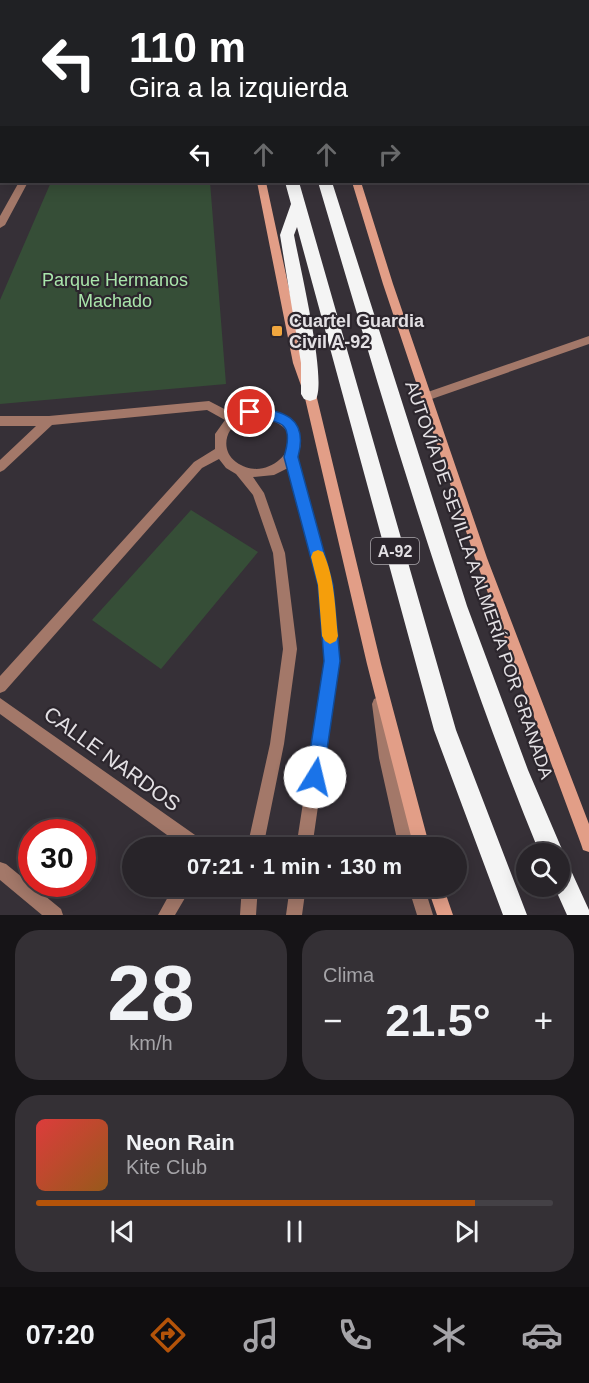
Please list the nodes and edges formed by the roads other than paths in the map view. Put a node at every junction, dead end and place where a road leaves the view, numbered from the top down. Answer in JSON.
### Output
{"nodes":[{"id":1,"x":22,"y":183,"type":"edge"},
{"id":2,"x":261,"y":183,"type":"edge"},
{"id":3,"x":292,"y":183,"type":"edge"},
{"id":4,"x":325,"y":183,"type":"edge"},
{"id":5,"x":356,"y":183,"type":"edge"},
{"id":6,"x":298,"y":204,"type":"junction"},
{"id":7,"x":0,"y":225,"type":"edge"},
{"id":8,"x":589,"y":340,"type":"edge"},
{"id":9,"x":310,"y":394,"type":"junction"},
{"id":10,"x":426,"y":397,"type":"junction"},
{"id":11,"x":233,"y":419,"type":"junction"},
{"id":12,"x":0,"y":421,"type":"edge"},
{"id":13,"x":49,"y":421,"type":"junction"},
{"id":14,"x":220,"y":452,"type":"junction"},
{"id":15,"x":291,"y":457,"type":"junction"},
{"id":16,"x":0,"y":467,"type":"edge"},
{"id":17,"x":241,"y":471,"type":"junction"},
{"id":18,"x":374,"y":664,"type":"junction"},
{"id":19,"x":0,"y":686,"type":"edge"},
{"id":20,"x":0,"y":705,"type":"edge"},
{"id":21,"x":184,"y":837,"type":"edge"},
{"id":22,"x":257,"y":837,"type":"edge"},
{"id":23,"x":306,"y":837,"type":"edge"},
{"id":24,"x":405,"y":837,"type":"edge"},
{"id":25,"x":419,"y":837,"type":"edge"},
{"id":26,"x":587,"y":838,"type":"edge"},
{"id":27,"x":547,"y":843,"type":"edge"},
{"id":28,"x":0,"y":870,"type":"edge"},
{"id":29,"x":570,"y":895,"type":"edge"},
{"id":30,"x":177,"y":897,"type":"edge"},
{"id":31,"x":249,"y":897,"type":"edge"},
{"id":32,"x":296,"y":897,"type":"edge"},
{"id":33,"x":419,"y":897,"type":"edge"},
{"id":34,"x":439,"y":897,"type":"edge"},
{"id":35,"x":55,"y":915,"type":"edge"},
{"id":36,"x":166,"y":915,"type":"edge"},
{"id":37,"x":248,"y":915,"type":"edge"},
{"id":38,"x":294,"y":915,"type":"edge"},
{"id":39,"x":425,"y":915,"type":"edge"},
{"id":40,"x":445,"y":915,"type":"edge"},
{"id":41,"x":515,"y":915,"type":"edge"},
{"id":42,"x":579,"y":915,"type":"edge"}],
"edges":[{"from":1,"to":7,"type":"street"},
{"from":2,"to":9,"type":"street"},
{"from":3,"to":6,"type":"highway","number":"A-92"},
{"from":4,"to":27,"type":"highway","name":"AUTOVÍA DE SEVILLA A ALMERÍA POR GRANADA","number":"A-92"},
{"from":5,"to":10,"type":"street"},
{"from":6,"to":9,"type":"highway"},
{"from":6,"to":41,"type":"highway","number":"A-92"},
{"from":8,"to":10,"type":"street"},
{"from":9,"to":18,"type":"street"},
{"from":10,"to":26,"type":"street"},
{"from":11,"to":13,"type":"street"},
{"from":11,"to":14,"type":"street"},
{"from":11,"to":15,"type":"street"},
{"from":12,"to":13,"type":"street"},
{"from":13,"to":16,"type":"street"},
{"from":14,"to":17,"type":"street"},
{"from":14,"to":19,"type":"street"},
{"from":15,"to":17,"type":"street"},
{"from":15,"to":23,"type":"street"},
{"from":17,"to":22,"type":"street"},
{"from":18,"to":24,"type":"street"},
{"from":18,"to":25,"type":"street"},
{"from":20,"to":21,"type":"street","name":"CALLE NARDOS"},
{"from":28,"to":35,"type":"street"},
{"from":29,"to":42,"type":"highway"},
{"from":30,"to":36,"type":"street"},
{"from":31,"to":37,"type":"street"},
{"from":32,"to":38,"type":"street"},
{"from":33,"to":39,"type":"street"},
{"from":34,"to":40,"type":"street"}]}
